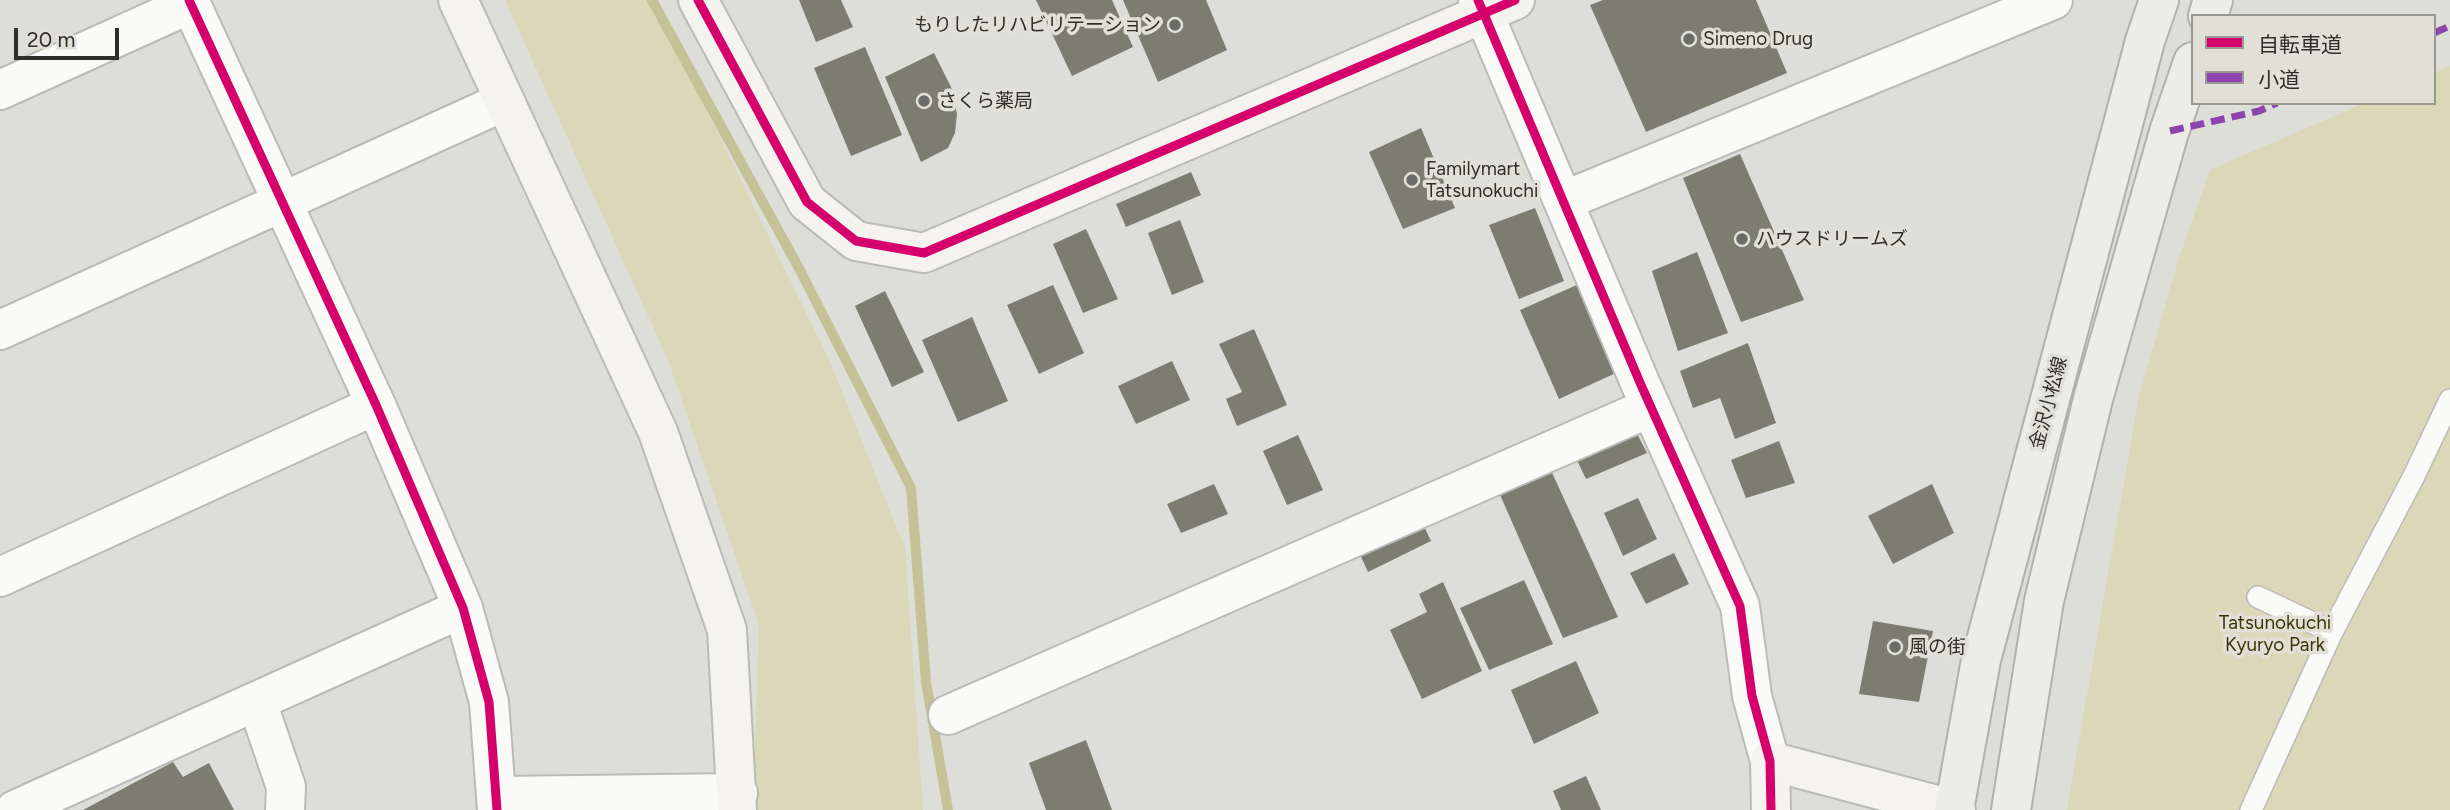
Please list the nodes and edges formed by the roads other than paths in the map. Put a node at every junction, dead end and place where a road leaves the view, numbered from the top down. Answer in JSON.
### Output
{"nodes":[{"id":1,"x":457,"y":0,"type":"edge"},
{"id":2,"x":698,"y":0,"type":"edge"},
{"id":3,"x":2053,"y":0,"type":"edge"},
{"id":4,"x":2159,"y":0,"type":"edge"},
{"id":5,"x":189,"y":2,"type":"edge"},
{"id":6,"x":1492,"y":4,"type":"edge"},
{"id":7,"x":2191,"y":68,"type":"edge"},
{"id":8,"x":0,"y":90,"type":"edge"},
{"id":9,"x":505,"y":101,"type":"junction"},
{"id":10,"x":1563,"y":201,"type":"junction"},
{"id":11,"x":282,"y":204,"type":"junction"},
{"id":12,"x":0,"y":330,"type":"edge"},
{"id":13,"x":2450,"y":400,"type":"edge"},
{"id":14,"x":376,"y":405,"type":"junction"},
{"id":15,"x":1651,"y":407,"type":"junction"},
{"id":16,"x":0,"y":577,"type":"edge"},
{"id":17,"x":2258,"y":597,"type":"dead end"},
{"id":18,"x":463,"y":608,"type":"junction"},
{"id":19,"x":2332,"y":632,"type":"junction"},
{"id":20,"x":257,"y":702,"type":"junction"},
{"id":21,"x":948,"y":715,"type":"dead end"},
{"id":22,"x":1770,"y":761,"type":"junction"},
{"id":23,"x":737,"y":801,"type":"edge"},
{"id":24,"x":497,"y":803,"type":"edge"},
{"id":25,"x":1763,"y":807,"type":"edge"},
{"id":26,"x":15,"y":810,"type":"edge"},
{"id":27,"x":285,"y":810,"type":"edge"},
{"id":28,"x":1955,"y":810,"type":"edge"},
{"id":29,"x":2011,"y":810,"type":"edge"},
{"id":30,"x":2251,"y":810,"type":"edge"}],
"edges":[{"from":1,"to":9,"type":"street"},
{"from":2,"to":6,"type":"street"},
{"from":3,"to":10,"type":"street"},
{"from":4,"to":28,"type":"main road","name":"金沢小松線"},
{"from":5,"to":8,"type":"street"},
{"from":5,"to":11,"type":"street"},
{"from":6,"to":10,"type":"street"},
{"from":7,"to":29,"type":"main road"},
{"from":9,"to":11,"type":"street"},
{"from":9,"to":23,"type":"street"},
{"from":10,"to":15,"type":"street"},
{"from":11,"to":12,"type":"street"},
{"from":11,"to":14,"type":"street"},
{"from":13,"to":19,"type":"lane"},
{"from":14,"to":16,"type":"street"},
{"from":14,"to":18,"type":"street"},
{"from":15,"to":21,"type":"street"},
{"from":15,"to":22,"type":"street"},
{"from":17,"to":19,"type":"lane"},
{"from":18,"to":20,"type":"street"},
{"from":18,"to":24,"type":"street"},
{"from":19,"to":30,"type":"lane"},
{"from":20,"to":26,"type":"street"},
{"from":20,"to":27,"type":"street"},
{"from":22,"to":25,"type":"street"},
{"from":22,"to":28,"type":"street"},
{"from":23,"to":24,"type":"street"}]}
